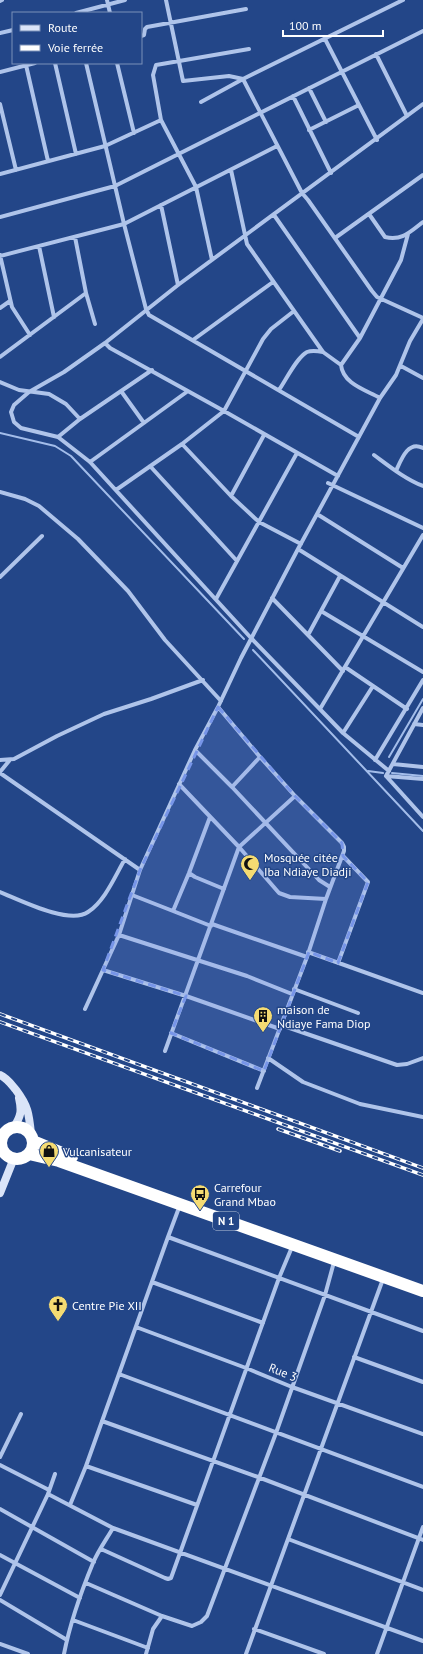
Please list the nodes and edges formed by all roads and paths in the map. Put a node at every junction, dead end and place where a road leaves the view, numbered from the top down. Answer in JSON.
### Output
{"nodes":[{"id":1,"x":125,"y":0,"type":"edge"},
{"id":2,"x":166,"y":0,"type":"edge"},
{"id":3,"x":403,"y":0,"type":"edge"},
{"id":4,"x":107,"y":2,"type":"edge"},
{"id":5,"x":246,"y":9,"type":"dead end"},
{"id":6,"x":79,"y":12,"type":"edge"},
{"id":7,"x":110,"y":12,"type":"edge"},
{"id":8,"x":171,"y":22,"type":"junction"},
{"id":9,"x":12,"y":30,"type":"edge"},
{"id":10,"x":423,"y":31,"type":"edge"},
{"id":11,"x":0,"y":33,"type":"edge"},
{"id":12,"x":142,"y":36,"type":"edge"},
{"id":13,"x":325,"y":39,"type":"junction"},
{"id":14,"x":249,"y":49,"type":"dead end"},
{"id":15,"x":376,"y":54,"type":"junction"},
{"id":16,"x":179,"y":61,"type":"junction"},
{"id":17,"x":30,"y":64,"type":"edge"},
{"id":18,"x":56,"y":64,"type":"edge"},
{"id":19,"x":86,"y":64,"type":"edge"},
{"id":20,"x":117,"y":64,"type":"edge"},
{"id":21,"x":26,"y":65,"type":"junction"},
{"id":22,"x":0,"y":72,"type":"edge"},
{"id":23,"x":342,"y":72,"type":"junction"},
{"id":24,"x":243,"y":79,"type":"junction"},
{"id":25,"x":309,"y":88,"type":"junction"},
{"id":26,"x":293,"y":96,"type":"junction"},
{"id":27,"x":201,"y":102,"type":"dead end"},
{"id":28,"x":0,"y":104,"type":"edge"},
{"id":29,"x":423,"y":104,"type":"edge"},
{"id":30,"x":359,"y":105,"type":"junction"},
{"id":31,"x":423,"y":108,"type":"edge"},
{"id":32,"x":1,"y":109,"type":"edge"},
{"id":33,"x":260,"y":113,"type":"junction"},
{"id":34,"x":411,"y":113,"type":"junction"},
{"id":35,"x":407,"y":116,"type":"junction"},
{"id":36,"x":161,"y":120,"type":"junction"},
{"id":37,"x":326,"y":122,"type":"junction"},
{"id":38,"x":310,"y":130,"type":"junction"},
{"id":39,"x":134,"y":133,"type":"junction"},
{"id":40,"x":377,"y":140,"type":"junction"},
{"id":41,"x":105,"y":146,"type":"junction"},
{"id":42,"x":277,"y":146,"type":"junction"},
{"id":43,"x":179,"y":153,"type":"junction"},
{"id":44,"x":76,"y":154,"type":"junction"},
{"id":45,"x":48,"y":161,"type":"junction"},
{"id":46,"x":16,"y":170,"type":"junction"},
{"id":47,"x":231,"y":170,"type":"junction"},
{"id":48,"x":331,"y":173,"type":"junction"},
{"id":49,"x":0,"y":174,"type":"edge"},
{"id":50,"x":423,"y":175,"type":"edge"},
{"id":51,"x":115,"y":186,"type":"junction"},
{"id":52,"x":196,"y":187,"type":"junction"},
{"id":53,"x":302,"y":194,"type":"junction"},
{"id":54,"x":161,"y":205,"type":"junction"},
{"id":55,"x":369,"y":214,"type":"junction"},
{"id":56,"x":274,"y":215,"type":"junction"},
{"id":57,"x":0,"y":217,"type":"edge"},
{"id":58,"x":423,"y":222,"type":"edge"},
{"id":59,"x":124,"y":224,"type":"junction"},
{"id":60,"x":408,"y":234,"type":"junction"},
{"id":61,"x":246,"y":236,"type":"junction"},
{"id":62,"x":75,"y":237,"type":"junction"},
{"id":63,"x":335,"y":238,"type":"junction"},
{"id":64,"x":39,"y":246,"type":"junction"},
{"id":65,"x":0,"y":256,"type":"edge"},
{"id":66,"x":212,"y":260,"type":"junction"},
{"id":67,"x":273,"y":282,"type":"junction"},
{"id":68,"x":178,"y":285,"type":"junction"},
{"id":69,"x":86,"y":293,"type":"junction"},
{"id":70,"x":381,"y":298,"type":"junction"},
{"id":71,"x":10,"y":301,"type":"junction"},
{"id":72,"x":0,"y":308,"type":"edge"},
{"id":73,"x":146,"y":310,"type":"junction"},
{"id":74,"x":294,"y":312,"type":"junction"},
{"id":75,"x":54,"y":317,"type":"junction"},
{"id":76,"x":423,"y":319,"type":"edge"},
{"id":77,"x":95,"y":324,"type":"dead end"},
{"id":78,"x":30,"y":335,"type":"junction"},
{"id":79,"x":360,"y":338,"type":"junction"},
{"id":80,"x":193,"y":340,"type":"junction"},
{"id":81,"x":105,"y":343,"type":"junction"},
{"id":82,"x":323,"y":352,"type":"junction"},
{"id":83,"x":0,"y":357,"type":"edge"},
{"id":84,"x":341,"y":365,"type":"junction"},
{"id":85,"x":401,"y":366,"type":"junction"},
{"id":86,"x":152,"y":370,"type":"junction"},
{"id":87,"x":246,"y":371,"type":"junction"},
{"id":88,"x":423,"y":378,"type":"edge"},
{"id":89,"x":0,"y":382,"type":"edge"},
{"id":90,"x":279,"y":390,"type":"junction"},
{"id":91,"x":121,"y":391,"type":"junction"},
{"id":92,"x":188,"y":391,"type":"junction"},
{"id":93,"x":29,"y":392,"type":"junction"},
{"id":94,"x":380,"y":398,"type":"junction"},
{"id":95,"x":224,"y":411,"type":"junction"},
{"id":96,"x":80,"y":419,"type":"junction"},
{"id":97,"x":144,"y":423,"type":"junction"},
{"id":98,"x":264,"y":435,"type":"junction"},
{"id":99,"x":58,"y":437,"type":"junction"},
{"id":100,"x":359,"y":437,"type":"junction"},
{"id":101,"x":182,"y":444,"type":"junction"},
{"id":102,"x":423,"y":448,"type":"edge"},
{"id":103,"x":297,"y":453,"type":"junction"},
{"id":104,"x":374,"y":455,"type":"dead end"},
{"id":105,"x":90,"y":462,"type":"junction"},
{"id":106,"x":150,"y":466,"type":"junction"},
{"id":107,"x":396,"y":471,"type":"junction"},
{"id":108,"x":338,"y":476,"type":"junction"},
{"id":109,"x":328,"y":483,"type":"dead end"},
{"id":110,"x":333,"y":486,"type":"junction"},
{"id":111,"x":423,"y":486,"type":"edge"},
{"id":112,"x":116,"y":490,"type":"junction"},
{"id":113,"x":0,"y":492,"type":"edge"},
{"id":114,"x":231,"y":496,"type":"junction"},
{"id":115,"x":317,"y":514,"type":"junction"},
{"id":116,"x":259,"y":522,"type":"junction"},
{"id":117,"x":423,"y":528,"type":"edge"},
{"id":118,"x":423,"y":535,"type":"edge"},
{"id":119,"x":42,"y":536,"type":"dead end"},
{"id":120,"x":301,"y":544,"type":"junction"},
{"id":121,"x":298,"y":549,"type":"junction"},
{"id":122,"x":237,"y":561,"type":"junction"},
{"id":123,"x":404,"y":568,"type":"junction"},
{"id":124,"x":340,"y":576,"type":"junction"},
{"id":125,"x":0,"y":577,"type":"edge"},
{"id":126,"x":272,"y":598,"type":"junction"},
{"id":127,"x":216,"y":599,"type":"junction"},
{"id":128,"x":383,"y":602,"type":"junction"},
{"id":129,"x":321,"y":610,"type":"junction"},
{"id":130,"x":423,"y":627,"type":"edge"},
{"id":131,"x":308,"y":635,"type":"junction"},
{"id":132,"x":363,"y":636,"type":"junction"},
{"id":133,"x":252,"y":638,"type":"junction"},
{"id":134,"x":344,"y":669,"type":"junction"},
{"id":135,"x":423,"y":672,"type":"edge"},
{"id":136,"x":203,"y":680,"type":"junction"},
{"id":137,"x":423,"y":680,"type":"edge"},
{"id":138,"x":374,"y":686,"type":"junction"},
{"id":139,"x":221,"y":701,"type":"junction"},
{"id":140,"x":218,"y":707,"type":"junction"},
{"id":141,"x":407,"y":708,"type":"junction"},
{"id":142,"x":423,"y":708,"type":"edge"},
{"id":143,"x":320,"y":709,"type":"junction"},
{"id":144,"x":414,"y":724,"type":"junction"},
{"id":145,"x":423,"y":725,"type":"edge"},
{"id":146,"x":343,"y":734,"type":"junction"},
{"id":147,"x":195,"y":750,"type":"junction"},
{"id":148,"x":260,"y":757,"type":"junction"},
{"id":149,"x":0,"y":760,"type":"edge"},
{"id":150,"x":375,"y":760,"type":"junction"},
{"id":151,"x":9,"y":761,"type":"junction"},
{"id":152,"x":393,"y":764,"type":"junction"},
{"id":153,"x":423,"y":767,"type":"edge"},
{"id":154,"x":389,"y":770,"type":"junction"},
{"id":155,"x":0,"y":773,"type":"edge"},
{"id":156,"x":386,"y":776,"type":"junction"},
{"id":157,"x":423,"y":779,"type":"edge"},
{"id":158,"x":179,"y":784,"type":"junction"},
{"id":159,"x":232,"y":787,"type":"junction"},
{"id":160,"x":295,"y":796,"type":"junction"},
{"id":161,"x":210,"y":817,"type":"junction"},
{"id":162,"x":423,"y":817,"type":"edge"},
{"id":163,"x":266,"y":823,"type":"junction"},
{"id":164,"x":239,"y":848,"type":"junction"},
{"id":165,"x":343,"y":856,"type":"junction"},
{"id":166,"x":125,"y":859,"type":"junction"},
{"id":167,"x":140,"y":870,"type":"junction"},
{"id":168,"x":190,"y":873,"type":"junction"},
{"id":169,"x":330,"y":887,"type":"junction"},
{"id":170,"x":224,"y":889,"type":"junction"},
{"id":171,"x":0,"y":892,"type":"edge"},
{"id":172,"x":132,"y":895,"type":"junction"},
{"id":173,"x":326,"y":899,"type":"junction"},
{"id":174,"x":173,"y":911,"type":"junction"},
{"id":175,"x":211,"y":925,"type":"junction"},
{"id":176,"x":119,"y":934,"type":"junction"},
{"id":177,"x":308,"y":952,"type":"junction"},
{"id":178,"x":307,"y":957,"type":"junction"},
{"id":179,"x":198,"y":960,"type":"junction"},
{"id":180,"x":338,"y":963,"type":"junction"},
{"id":181,"x":104,"y":970,"type":"junction"},
{"id":182,"x":294,"y":989,"type":"junction"},
{"id":183,"x":423,"y":993,"type":"edge"},
{"id":184,"x":292,"y":994,"type":"junction"},
{"id":185,"x":186,"y":996,"type":"junction"},
{"id":186,"x":85,"y":1009,"type":"dead end"},
{"id":187,"x":358,"y":1013,"type":"dead end"},
{"id":188,"x":281,"y":1027,"type":"junction"},
{"id":189,"x":171,"y":1033,"type":"junction"},
{"id":190,"x":165,"y":1051,"type":"dead end"},
{"id":191,"x":268,"y":1058,"type":"junction"},
{"id":192,"x":423,"y":1058,"type":"edge"},
{"id":193,"x":264,"y":1071,"type":"junction"},
{"id":194,"x":0,"y":1075,"type":"edge"},
{"id":195,"x":257,"y":1088,"type":"dead end"},
{"id":196,"x":18,"y":1093,"type":"junction"},
{"id":197,"x":423,"y":1117,"type":"edge"},
{"id":198,"x":7,"y":1129,"type":"edge"},
{"id":199,"x":32,"y":1137,"type":"junction"},
{"id":200,"x":1,"y":1144,"type":"edge"},
{"id":201,"x":29,"y":1154,"type":"junction"},
{"id":202,"x":14,"y":1158,"type":"junction"},
{"id":203,"x":0,"y":1193,"type":"edge"},
{"id":204,"x":181,"y":1204,"type":"junction"},
{"id":205,"x":168,"y":1237,"type":"junction"},
{"id":206,"x":293,"y":1244,"type":"junction"},
{"id":207,"x":335,"y":1259,"type":"junction"},
{"id":208,"x":384,"y":1277,"type":"junction"},
{"id":209,"x":279,"y":1278,"type":"junction"},
{"id":210,"x":152,"y":1282,"type":"junction"},
{"id":211,"x":423,"y":1284,"type":"edge"},
{"id":212,"x":423,"y":1291,"type":"edge"},
{"id":213,"x":325,"y":1295,"type":"junction"},
{"id":214,"x":371,"y":1312,"type":"junction"},
{"id":215,"x":263,"y":1323,"type":"junction"},
{"id":216,"x":136,"y":1327,"type":"junction"},
{"id":217,"x":423,"y":1331,"type":"edge"},
{"id":218,"x":354,"y":1358,"type":"junction"},
{"id":219,"x":246,"y":1368,"type":"junction"},
{"id":220,"x":119,"y":1374,"type":"junction"},
{"id":221,"x":423,"y":1382,"type":"edge"},
{"id":222,"x":292,"y":1386,"type":"junction"},
{"id":223,"x":338,"y":1403,"type":"junction"},
{"id":224,"x":21,"y":1414,"type":"dead end"},
{"id":225,"x":229,"y":1414,"type":"junction"},
{"id":226,"x":102,"y":1421,"type":"junction"},
{"id":227,"x":276,"y":1433,"type":"junction"},
{"id":228,"x":423,"y":1434,"type":"edge"},
{"id":229,"x":320,"y":1449,"type":"junction"},
{"id":230,"x":0,"y":1457,"type":"edge"},
{"id":231,"x":212,"y":1461,"type":"junction"},
{"id":232,"x":0,"y":1465,"type":"edge"},
{"id":233,"x":86,"y":1466,"type":"junction"},
{"id":234,"x":55,"y":1474,"type":"dead end"},
{"id":235,"x":258,"y":1477,"type":"junction"},
{"id":236,"x":423,"y":1487,"type":"edge"},
{"id":237,"x":49,"y":1492,"type":"junction"},
{"id":238,"x":304,"y":1494,"type":"junction"},
{"id":239,"x":70,"y":1505,"type":"junction"},
{"id":240,"x":197,"y":1505,"type":"junction"},
{"id":241,"x":0,"y":1510,"type":"edge"},
{"id":242,"x":32,"y":1527,"type":"junction"},
{"id":243,"x":423,"y":1527,"type":"edge"},
{"id":244,"x":113,"y":1528,"type":"junction"},
{"id":245,"x":288,"y":1539,"type":"junction"},
{"id":246,"x":421,"y":1539,"type":"edge"},
{"id":247,"x":101,"y":1549,"type":"junction"},
{"id":248,"x":180,"y":1552,"type":"junction"},
{"id":249,"x":0,"y":1555,"type":"edge"},
{"id":250,"x":94,"y":1562,"type":"junction"},
{"id":251,"x":15,"y":1563,"type":"junction"},
{"id":252,"x":225,"y":1569,"type":"junction"},
{"id":253,"x":403,"y":1582,"type":"junction"},
{"id":254,"x":86,"y":1583,"type":"junction"},
{"id":255,"x":271,"y":1586,"type":"junction"},
{"id":256,"x":423,"y":1590,"type":"edge"},
{"id":257,"x":0,"y":1595,"type":"edge"},
{"id":258,"x":80,"y":1598,"type":"junction"},
{"id":259,"x":0,"y":1600,"type":"edge"},
{"id":260,"x":162,"y":1616,"type":"junction"},
{"id":261,"x":73,"y":1620,"type":"junction"},
{"id":262,"x":387,"y":1628,"type":"junction"},
{"id":263,"x":254,"y":1629,"type":"junction"},
{"id":264,"x":67,"y":1640,"type":"junction"},
{"id":265,"x":423,"y":1641,"type":"edge"},
{"id":266,"x":0,"y":1644,"type":"edge"},
{"id":267,"x":148,"y":1648,"type":"junction"},
{"id":268,"x":28,"y":1654,"type":"edge"},
{"id":269,"x":64,"y":1654,"type":"edge"},
{"id":270,"x":146,"y":1654,"type":"edge"},
{"id":271,"x":246,"y":1654,"type":"edge"},
{"id":272,"x":324,"y":1654,"type":"edge"},
{"id":273,"x":377,"y":1654,"type":"edge"}],
"edges":[{"from":1,"to":4,"type":"street"},
{"from":2,"to":8,"type":"street"},
{"from":3,"to":13,"type":"street"},
{"from":4,"to":6,"type":"street"},
{"from":4,"to":7,"type":"street"},
{"from":5,"to":8,"type":"street"},
{"from":8,"to":12,"type":"street"},
{"from":8,"to":16,"type":"street"},
{"from":9,"to":11,"type":"street"},
{"from":10,"to":15,"type":"street"},
{"from":13,"to":23,"type":"street"},
{"from":13,"to":24,"type":"street"},
{"from":14,"to":16,"type":"street"},
{"from":15,"to":23,"type":"street"},
{"from":15,"to":35,"type":"street"},
{"from":16,"to":24,"type":"street"},
{"from":16,"to":36,"type":"street"},
{"from":17,"to":21,"type":"street"},
{"from":18,"to":44,"type":"street"},
{"from":19,"to":41,"type":"street"},
{"from":20,"to":39,"type":"street"},
{"from":21,"to":22,"type":"street"},
{"from":21,"to":45,"type":"street"},
{"from":23,"to":25,"type":"street"},
{"from":23,"to":30,"type":"street"},
{"from":24,"to":27,"type":"street"},
{"from":24,"to":33,"type":"street"},
{"from":25,"to":26,"type":"street"},
{"from":25,"to":37,"type":"street"},
{"from":26,"to":33,"type":"street"},
{"from":26,"to":38,"type":"street"},
{"from":28,"to":32,"type":"street"},
{"from":29,"to":34,"type":"street"},
{"from":30,"to":37,"type":"street"},
{"from":30,"to":40,"type":"street"},
{"from":31,"to":34,"type":"street"},
{"from":32,"to":46,"type":"street"},
{"from":33,"to":42,"type":"street"},
{"from":33,"to":43,"type":"street"},
{"from":34,"to":35,"type":"street"},
{"from":35,"to":40,"type":"street"},
{"from":36,"to":39,"type":"street"},
{"from":36,"to":43,"type":"street"},
{"from":37,"to":38,"type":"street"},
{"from":38,"to":48,"type":"street"},
{"from":39,"to":41,"type":"street"},
{"from":40,"to":48,"type":"street"},
{"from":41,"to":44,"type":"street"},
{"from":41,"to":51,"type":"street"},
{"from":42,"to":47,"type":"street"},
{"from":42,"to":53,"type":"street"},
{"from":43,"to":51,"type":"street"},
{"from":43,"to":52,"type":"street"},
{"from":44,"to":45,"type":"street"},
{"from":45,"to":46,"type":"street"},
{"from":46,"to":49,"type":"street"},
{"from":47,"to":52,"type":"street"},
{"from":47,"to":61,"type":"street"},
{"from":48,"to":53,"type":"street"},
{"from":50,"to":55,"type":"street"},
{"from":51,"to":57,"type":"street"},
{"from":51,"to":59,"type":"street"},
{"from":52,"to":54,"type":"street"},
{"from":52,"to":66,"type":"street"},
{"from":53,"to":56,"type":"street"},
{"from":53,"to":63,"type":"street"},
{"from":54,"to":59,"type":"street"},
{"from":54,"to":68,"type":"street"},
{"from":55,"to":60,"type":"street"},
{"from":55,"to":63,"type":"street"},
{"from":56,"to":61,"type":"street"},
{"from":56,"to":79,"type":"street"},
{"from":58,"to":60,"type":"street"},
{"from":59,"to":62,"type":"street"},
{"from":59,"to":73,"type":"street"},
{"from":60,"to":70,"type":"street"},
{"from":61,"to":66,"type":"street"},
{"from":61,"to":67,"type":"street"},
{"from":62,"to":64,"type":"street"},
{"from":62,"to":69,"type":"street"},
{"from":63,"to":70,"type":"street"},
{"from":64,"to":65,"type":"street"},
{"from":64,"to":75,"type":"street"},
{"from":65,"to":71,"type":"street"},
{"from":66,"to":68,"type":"street"},
{"from":67,"to":74,"type":"street"},
{"from":67,"to":80,"type":"street"},
{"from":68,"to":73,"type":"street"},
{"from":69,"to":75,"type":"street"},
{"from":69,"to":77,"type":"street"},
{"from":70,"to":76,"type":"street"},
{"from":70,"to":79,"type":"street"},
{"from":71,"to":72,"type":"street"},
{"from":71,"to":78,"type":"street"},
{"from":73,"to":80,"type":"street"},
{"from":73,"to":81,"type":"street"},
{"from":74,"to":82,"type":"street"},
{"from":74,"to":87,"type":"street"},
{"from":75,"to":78,"type":"street"},
{"from":76,"to":85,"type":"street"},
{"from":78,"to":83,"type":"street"},
{"from":79,"to":84,"type":"street"},
{"from":80,"to":87,"type":"street"},
{"from":81,"to":86,"type":"street"},
{"from":81,"to":93,"type":"street"},
{"from":82,"to":84,"type":"street"},
{"from":82,"to":90,"type":"street"},
{"from":84,"to":94,"type":"street"},
{"from":85,"to":88,"type":"street"},
{"from":85,"to":94,"type":"street"},
{"from":86,"to":91,"type":"street"},
{"from":86,"to":92,"type":"street"},
{"from":87,"to":90,"type":"street"},
{"from":87,"to":95,"type":"street"},
{"from":89,"to":93,"type":"street"},
{"from":90,"to":100,"type":"street"},
{"from":91,"to":96,"type":"street"},
{"from":91,"to":97,"type":"street"},
{"from":92,"to":95,"type":"street"},
{"from":92,"to":97,"type":"street"},
{"from":93,"to":96,"type":"street"},
{"from":93,"to":99,"type":"street"},
{"from":94,"to":100,"type":"street"},
{"from":95,"to":98,"type":"street"},
{"from":95,"to":101,"type":"street"},
{"from":96,"to":99,"type":"street"},
{"from":97,"to":105,"type":"street"},
{"from":98,"to":103,"type":"street"},
{"from":98,"to":114,"type":"street"},
{"from":99,"to":105,"type":"street"},
{"from":100,"to":108,"type":"street"},
{"from":101,"to":106,"type":"street"},
{"from":101,"to":114,"type":"street"},
{"from":102,"to":107,"type":"street"},
{"from":103,"to":108,"type":"street"},
{"from":103,"to":116,"type":"street"},
{"from":104,"to":107,"type":"street"},
{"from":105,"to":112,"type":"street"},
{"from":106,"to":112,"type":"street"},
{"from":106,"to":122,"type":"street"},
{"from":107,"to":111,"type":"street"},
{"from":108,"to":110,"type":"street"},
{"from":109,"to":110,"type":"street"},
{"from":110,"to":115,"type":"street"},
{"from":110,"to":117,"type":"street"},
{"from":112,"to":127,"type":"street"},
{"from":113,"to":136,"type":"street"},
{"from":114,"to":116,"type":"street"},
{"from":115,"to":120,"type":"street"},
{"from":115,"to":123,"type":"street"},
{"from":116,"to":120,"type":"street"},
{"from":116,"to":122,"type":"street"},
{"from":118,"to":123,"type":"street"},
{"from":119,"to":125,"type":"street"},
{"from":120,"to":121,"type":"street"},
{"from":121,"to":124,"type":"street"},
{"from":121,"to":126,"type":"street"},
{"from":122,"to":127,"type":"street"},
{"from":123,"to":128,"type":"street"},
{"from":124,"to":128,"type":"street"},
{"from":124,"to":129,"type":"street"},
{"from":126,"to":131,"type":"street"},
{"from":126,"to":133,"type":"street"},
{"from":127,"to":133,"type":"street"},
{"from":128,"to":130,"type":"street"},
{"from":128,"to":132,"type":"street"},
{"from":129,"to":131,"type":"street"},
{"from":129,"to":132,"type":"street"},
{"from":131,"to":134,"type":"street"},
{"from":132,"to":134,"type":"street"},
{"from":132,"to":135,"type":"street"},
{"from":133,"to":139,"type":"street"},
{"from":133,"to":143,"type":"street"},
{"from":134,"to":138,"type":"street"},
{"from":134,"to":143,"type":"street"},
{"from":136,"to":139,"type":"street"},
{"from":136,"to":151,"type":"street"},
{"from":137,"to":141,"type":"street"},
{"from":138,"to":141,"type":"street"},
{"from":138,"to":146,"type":"street"},
{"from":139,"to":140,"type":"street"},
{"from":140,"to":147,"type":"street"},
{"from":140,"to":148,"type":"street"},
{"from":141,"to":150,"type":"street"},
{"from":142,"to":144,"type":"street"},
{"from":143,"to":146,"type":"street"},
{"from":144,"to":145,"type":"street"},
{"from":144,"to":152,"type":"street"},
{"from":146,"to":150,"type":"street"},
{"from":147,"to":158,"type":"street"},
{"from":147,"to":159,"type":"street"},
{"from":148,"to":159,"type":"street"},
{"from":148,"to":160,"type":"street"},
{"from":149,"to":151,"type":"street"},
{"from":150,"to":154,"type":"street"},
{"from":151,"to":155,"type":"street"},
{"from":152,"to":153,"type":"street"},
{"from":152,"to":154,"type":"street"},
{"from":154,"to":156,"type":"street"},
{"from":155,"to":166,"type":"street"},
{"from":156,"to":157,"type":"street"},
{"from":156,"to":162,"type":"street"},
{"from":158,"to":161,"type":"street"},
{"from":158,"to":167,"type":"street"},
{"from":159,"to":163,"type":"street"},
{"from":160,"to":163,"type":"street"},
{"from":160,"to":165,"type":"street"},
{"from":161,"to":164,"type":"street"},
{"from":161,"to":168,"type":"street"},
{"from":163,"to":164,"type":"street"},
{"from":163,"to":169,"type":"street"},
{"from":164,"to":170,"type":"street"},
{"from":164,"to":173,"type":"street"},
{"from":165,"to":169,"type":"street"},
{"from":165,"to":180,"type":"street"},
{"from":166,"to":167,"type":"street"},
{"from":166,"to":171,"type":"street"},
{"from":167,"to":172,"type":"street"},
{"from":168,"to":170,"type":"street"},
{"from":168,"to":174,"type":"street"},
{"from":169,"to":173,"type":"street"},
{"from":170,"to":175,"type":"street"},
{"from":172,"to":174,"type":"street"},
{"from":172,"to":176,"type":"street"},
{"from":173,"to":177,"type":"street"},
{"from":174,"to":175,"type":"street"},
{"from":175,"to":178,"type":"street"},
{"from":175,"to":179,"type":"street"},
{"from":176,"to":179,"type":"street"},
{"from":176,"to":181,"type":"street"},
{"from":177,"to":178,"type":"street"},
{"from":177,"to":180,"type":"street"},
{"from":178,"to":182,"type":"street"},
{"from":179,"to":184,"type":"street"},
{"from":179,"to":185,"type":"street"},
{"from":180,"to":183,"type":"street"},
{"from":181,"to":185,"type":"street"},
{"from":181,"to":186,"type":"street"},
{"from":182,"to":184,"type":"street"},
{"from":182,"to":187,"type":"street"},
{"from":184,"to":188,"type":"street"},
{"from":185,"to":188,"type":"street"},
{"from":185,"to":189,"type":"street"},
{"from":188,"to":191,"type":"street"},
{"from":188,"to":192,"type":"street"},
{"from":189,"to":190,"type":"street"},
{"from":189,"to":193,"type":"street"},
{"from":191,"to":193,"type":"street"},
{"from":191,"to":197,"type":"street"},
{"from":193,"to":195,"type":"street"},
{"from":194,"to":196,"type":"street"},
{"from":196,"to":198,"type":"street"},
{"from":196,"to":199,"type":"street"},
{"from":198,"to":199,"type":"highway","number":"N 1"},
{"from":198,"to":200,"type":"highway"},
{"from":199,"to":201,"type":"highway"},
{"from":199,"to":211,"type":"highway","number":"N 1"},
{"from":200,"to":202,"type":"highway"},
{"from":201,"to":202,"type":"highway","number":"N 1"},
{"from":201,"to":204,"type":"highway","number":"N 1"},
{"from":202,"to":203,"type":"street"},
{"from":204,"to":205,"type":"street"},
{"from":204,"to":206,"type":"highway","number":"N 1"},
{"from":205,"to":209,"type":"street"},
{"from":205,"to":210,"type":"street"},
{"from":206,"to":207,"type":"highway","number":"N 1"},
{"from":206,"to":209,"type":"street"},
{"from":207,"to":208,"type":"highway","number":"N 1"},
{"from":207,"to":213,"type":"street"},
{"from":208,"to":212,"type":"highway","number":"N 1"},
{"from":208,"to":214,"type":"street"},
{"from":209,"to":213,"type":"street"},
{"from":209,"to":215,"type":"street"},
{"from":210,"to":215,"type":"street"},
{"from":210,"to":216,"type":"street"},
{"from":213,"to":214,"type":"street"},
{"from":213,"to":222,"type":"street"},
{"from":214,"to":217,"type":"street"},
{"from":214,"to":218,"type":"street"},
{"from":215,"to":219,"type":"street"},
{"from":216,"to":219,"type":"street","name":"Rue 3"},
{"from":216,"to":220,"type":"street"},
{"from":218,"to":221,"type":"street"},
{"from":218,"to":223,"type":"street"},
{"from":219,"to":222,"type":"street","name":"Rue 3"},
{"from":219,"to":225,"type":"street"},
{"from":220,"to":225,"type":"street"},
{"from":220,"to":226,"type":"street"},
{"from":222,"to":223,"type":"street","name":"Rue 3"},
{"from":222,"to":227,"type":"street"},
{"from":223,"to":228,"type":"street","name":"Rue 3"},
{"from":223,"to":229,"type":"street"},
{"from":224,"to":230,"type":"street"},
{"from":225,"to":227,"type":"street"},
{"from":225,"to":231,"type":"street"},
{"from":226,"to":231,"type":"street"},
{"from":226,"to":233,"type":"street"},
{"from":227,"to":229,"type":"street"},
{"from":227,"to":235,"type":"street"},
{"from":229,"to":236,"type":"street"},
{"from":229,"to":238,"type":"street"},
{"from":231,"to":235,"type":"street"},
{"from":231,"to":240,"type":"street"},
{"from":232,"to":237,"type":"street"},
{"from":233,"to":239,"type":"street"},
{"from":233,"to":240,"type":"street"},
{"from":234,"to":237,"type":"street"},
{"from":235,"to":238,"type":"street"},
{"from":235,"to":252,"type":"street"},
{"from":237,"to":239,"type":"street"},
{"from":237,"to":242,"type":"street"},
{"from":238,"to":245,"type":"street"},
{"from":238,"to":246,"type":"street"},
{"from":239,"to":244,"type":"street"},
{"from":240,"to":248,"type":"street"},
{"from":241,"to":242,"type":"street"},
{"from":242,"to":250,"type":"street"},
{"from":242,"to":251,"type":"street"},
{"from":243,"to":246,"type":"street"},
{"from":244,"to":247,"type":"street"},
{"from":244,"to":248,"type":"street"},
{"from":245,"to":253,"type":"street"},
{"from":245,"to":255,"type":"street"},
{"from":246,"to":253,"type":"street"},
{"from":247,"to":248,"type":"street"},
{"from":247,"to":250,"type":"street"},
{"from":248,"to":252,"type":"street"},
{"from":249,"to":251,"type":"street"},
{"from":250,"to":254,"type":"street"},
{"from":251,"to":257,"type":"street"},
{"from":251,"to":258,"type":"street"},
{"from":252,"to":255,"type":"street"},
{"from":252,"to":260,"type":"street"},
{"from":253,"to":256,"type":"street"},
{"from":253,"to":262,"type":"street"},
{"from":254,"to":258,"type":"street"},
{"from":254,"to":260,"type":"street"},
{"from":255,"to":262,"type":"street"},
{"from":255,"to":263,"type":"street"},
{"from":258,"to":261,"type":"street"},
{"from":259,"to":264,"type":"street"},
{"from":260,"to":267,"type":"street"},
{"from":261,"to":264,"type":"street"},
{"from":261,"to":267,"type":"street"},
{"from":262,"to":265,"type":"street"},
{"from":262,"to":273,"type":"street"},
{"from":263,"to":271,"type":"street"},
{"from":263,"to":272,"type":"street"},
{"from":264,"to":269,"type":"street"},
{"from":266,"to":268,"type":"street"},
{"from":267,"to":270,"type":"street"}]}
